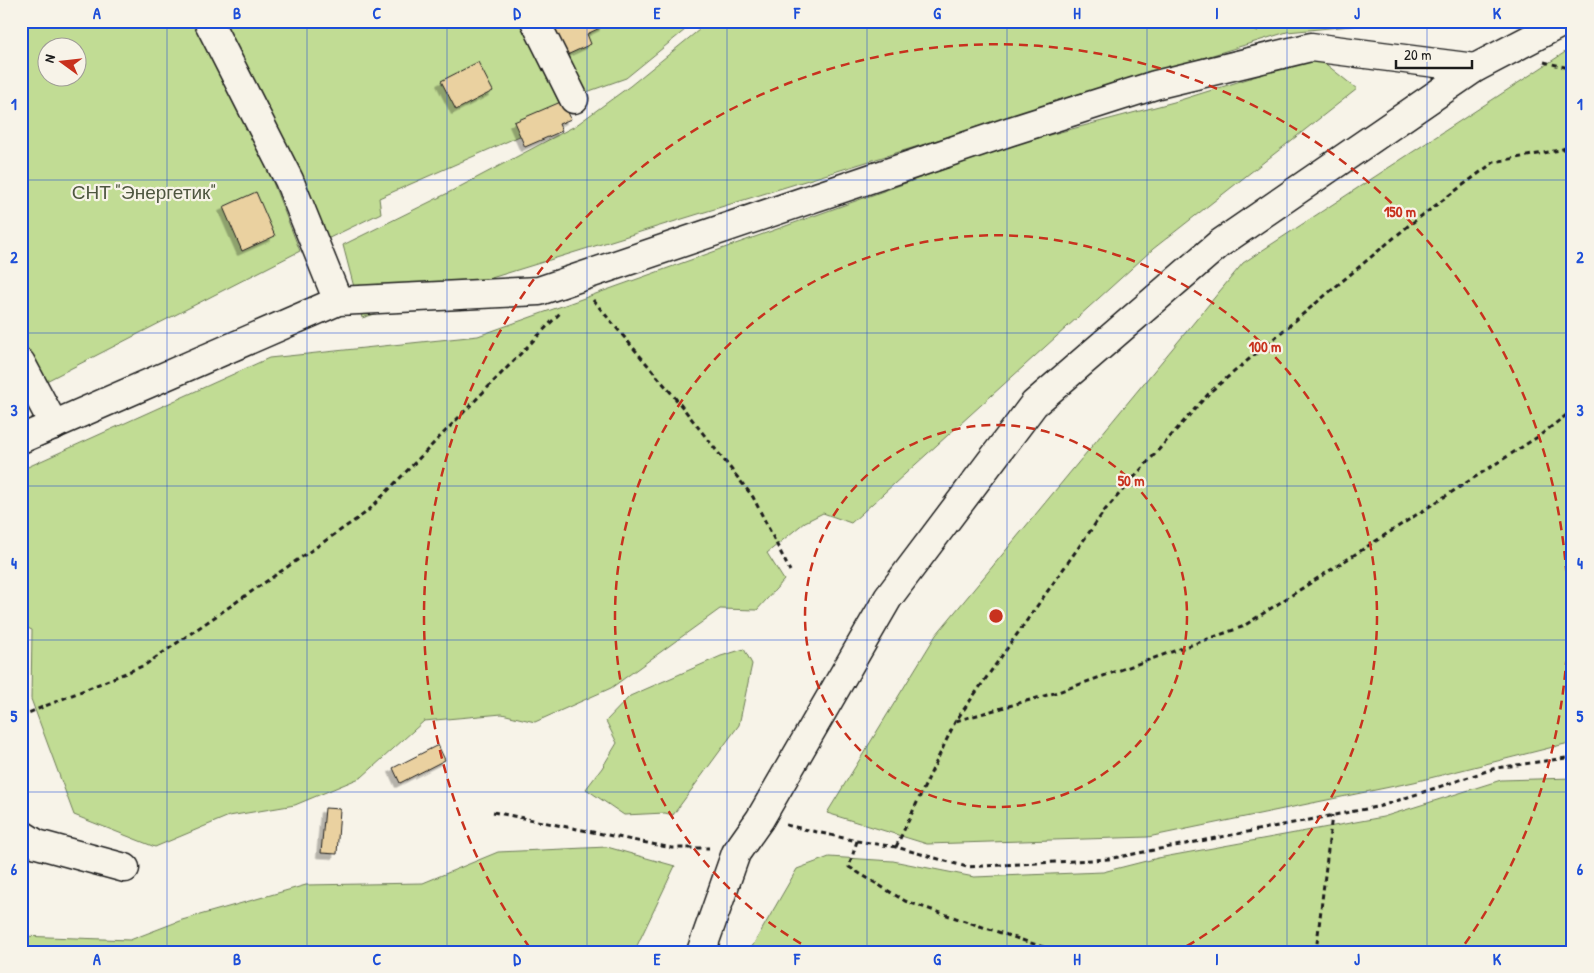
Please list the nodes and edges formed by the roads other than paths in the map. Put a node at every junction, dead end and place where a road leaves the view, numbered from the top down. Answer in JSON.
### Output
{"nodes":[{"id":1,"x":208,"y":21,"type":"edge"},
{"id":2,"x":535,"y":21,"type":"edge"},
{"id":3,"x":1565,"y":21,"type":"edge"},
{"id":4,"x":1475,"y":68,"type":"junction"},
{"id":5,"x":574,"y":99,"type":"dead end"},
{"id":6,"x":338,"y":301,"type":"junction"},
{"id":7,"x":21,"y":363,"type":"edge"},
{"id":8,"x":54,"y":425,"type":"junction"},
{"id":9,"x":21,"y":439,"type":"edge"},
{"id":10,"x":21,"y":834,"type":"edge"},
{"id":11,"x":125,"y":868,"type":"dead end"},
{"id":12,"x":701,"y":952,"type":"edge"}],
"edges":[{"from":1,"to":6,"type":"street"},
{"from":2,"to":5,"type":"street"},
{"from":3,"to":4,"type":"street"},
{"from":4,"to":6,"type":"street"},
{"from":4,"to":12,"type":"street"},
{"from":6,"to":8,"type":"street"},
{"from":7,"to":8,"type":"street"},
{"from":8,"to":9,"type":"street"},
{"from":10,"to":11,"type":"street"}]}
